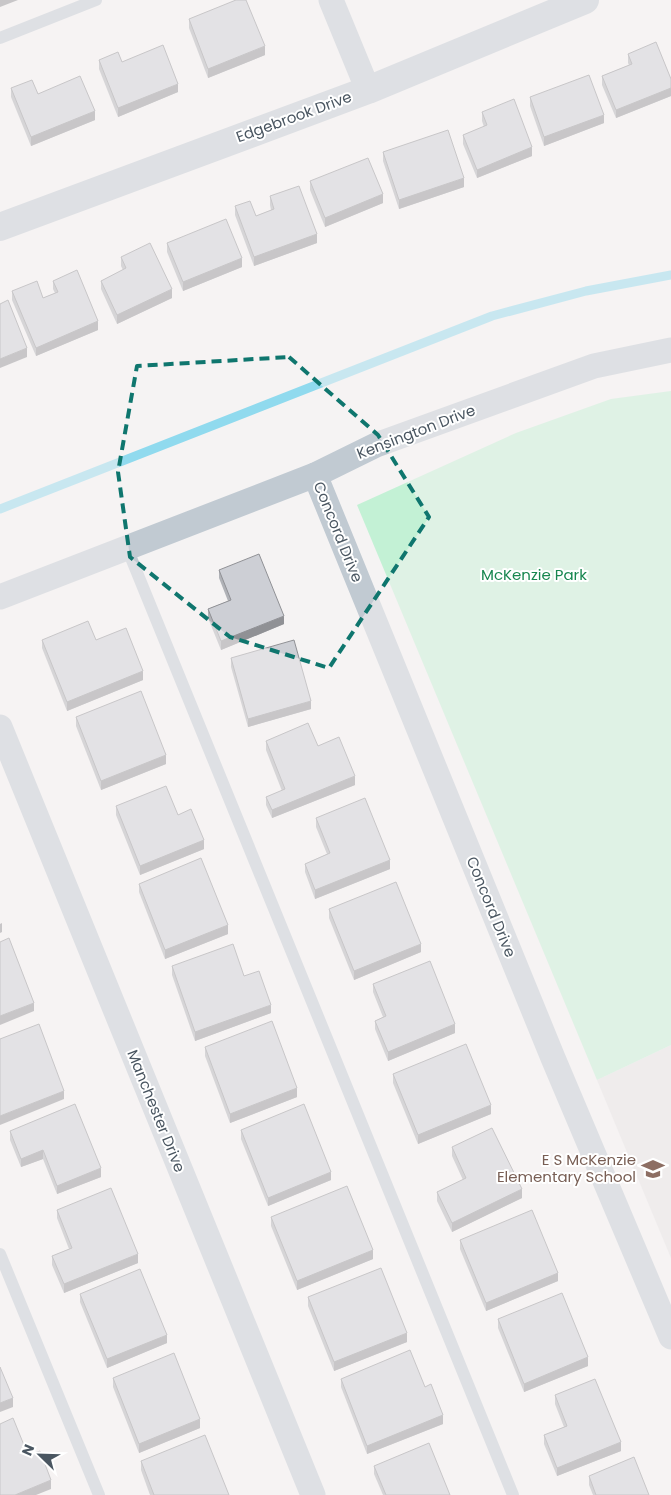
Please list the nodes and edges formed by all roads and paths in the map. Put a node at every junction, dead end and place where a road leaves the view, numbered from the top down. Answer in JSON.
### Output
{"nodes":[{"id":1,"x":96,"y":0,"type":"edge"},
{"id":2,"x":331,"y":0,"type":"edge"},
{"id":3,"x":585,"y":0,"type":"edge"},
{"id":4,"x":0,"y":38,"type":"edge"},
{"id":5,"x":368,"y":90,"type":"junction"},
{"id":6,"x":0,"y":226,"type":"edge"},
{"id":7,"x":671,"y":350,"type":"edge"},
{"id":8,"x":315,"y":475,"type":"junction"},
{"id":9,"x":127,"y":548,"type":"junction"},
{"id":10,"x":0,"y":597,"type":"edge"},
{"id":11,"x":0,"y":727,"type":"edge"},
{"id":12,"x":0,"y":1254,"type":"edge"},
{"id":13,"x":671,"y":1337,"type":"edge"},
{"id":14,"x":99,"y":1495,"type":"edge"},
{"id":15,"x":313,"y":1495,"type":"edge"},
{"id":16,"x":513,"y":1495,"type":"edge"}],
"edges":[{"from":1,"to":4,"type":"lane"},
{"from":2,"to":5,"type":"street"},
{"from":3,"to":5,"type":"street","name":"Edgebrook Drive"},
{"from":5,"to":6,"type":"street","name":"Edgebrook Drive"},
{"from":7,"to":8,"type":"street","name":"Kensington Drive"},
{"from":8,"to":9,"type":"street","name":"Kensington Drive"},
{"from":8,"to":13,"type":"street","name":"Concord Drive"},
{"from":9,"to":10,"type":"street","name":"Kensington Drive"},
{"from":9,"to":16,"type":"lane"},
{"from":11,"to":15,"type":"street","name":"Manchester Drive"},
{"from":12,"to":14,"type":"lane"}]}
